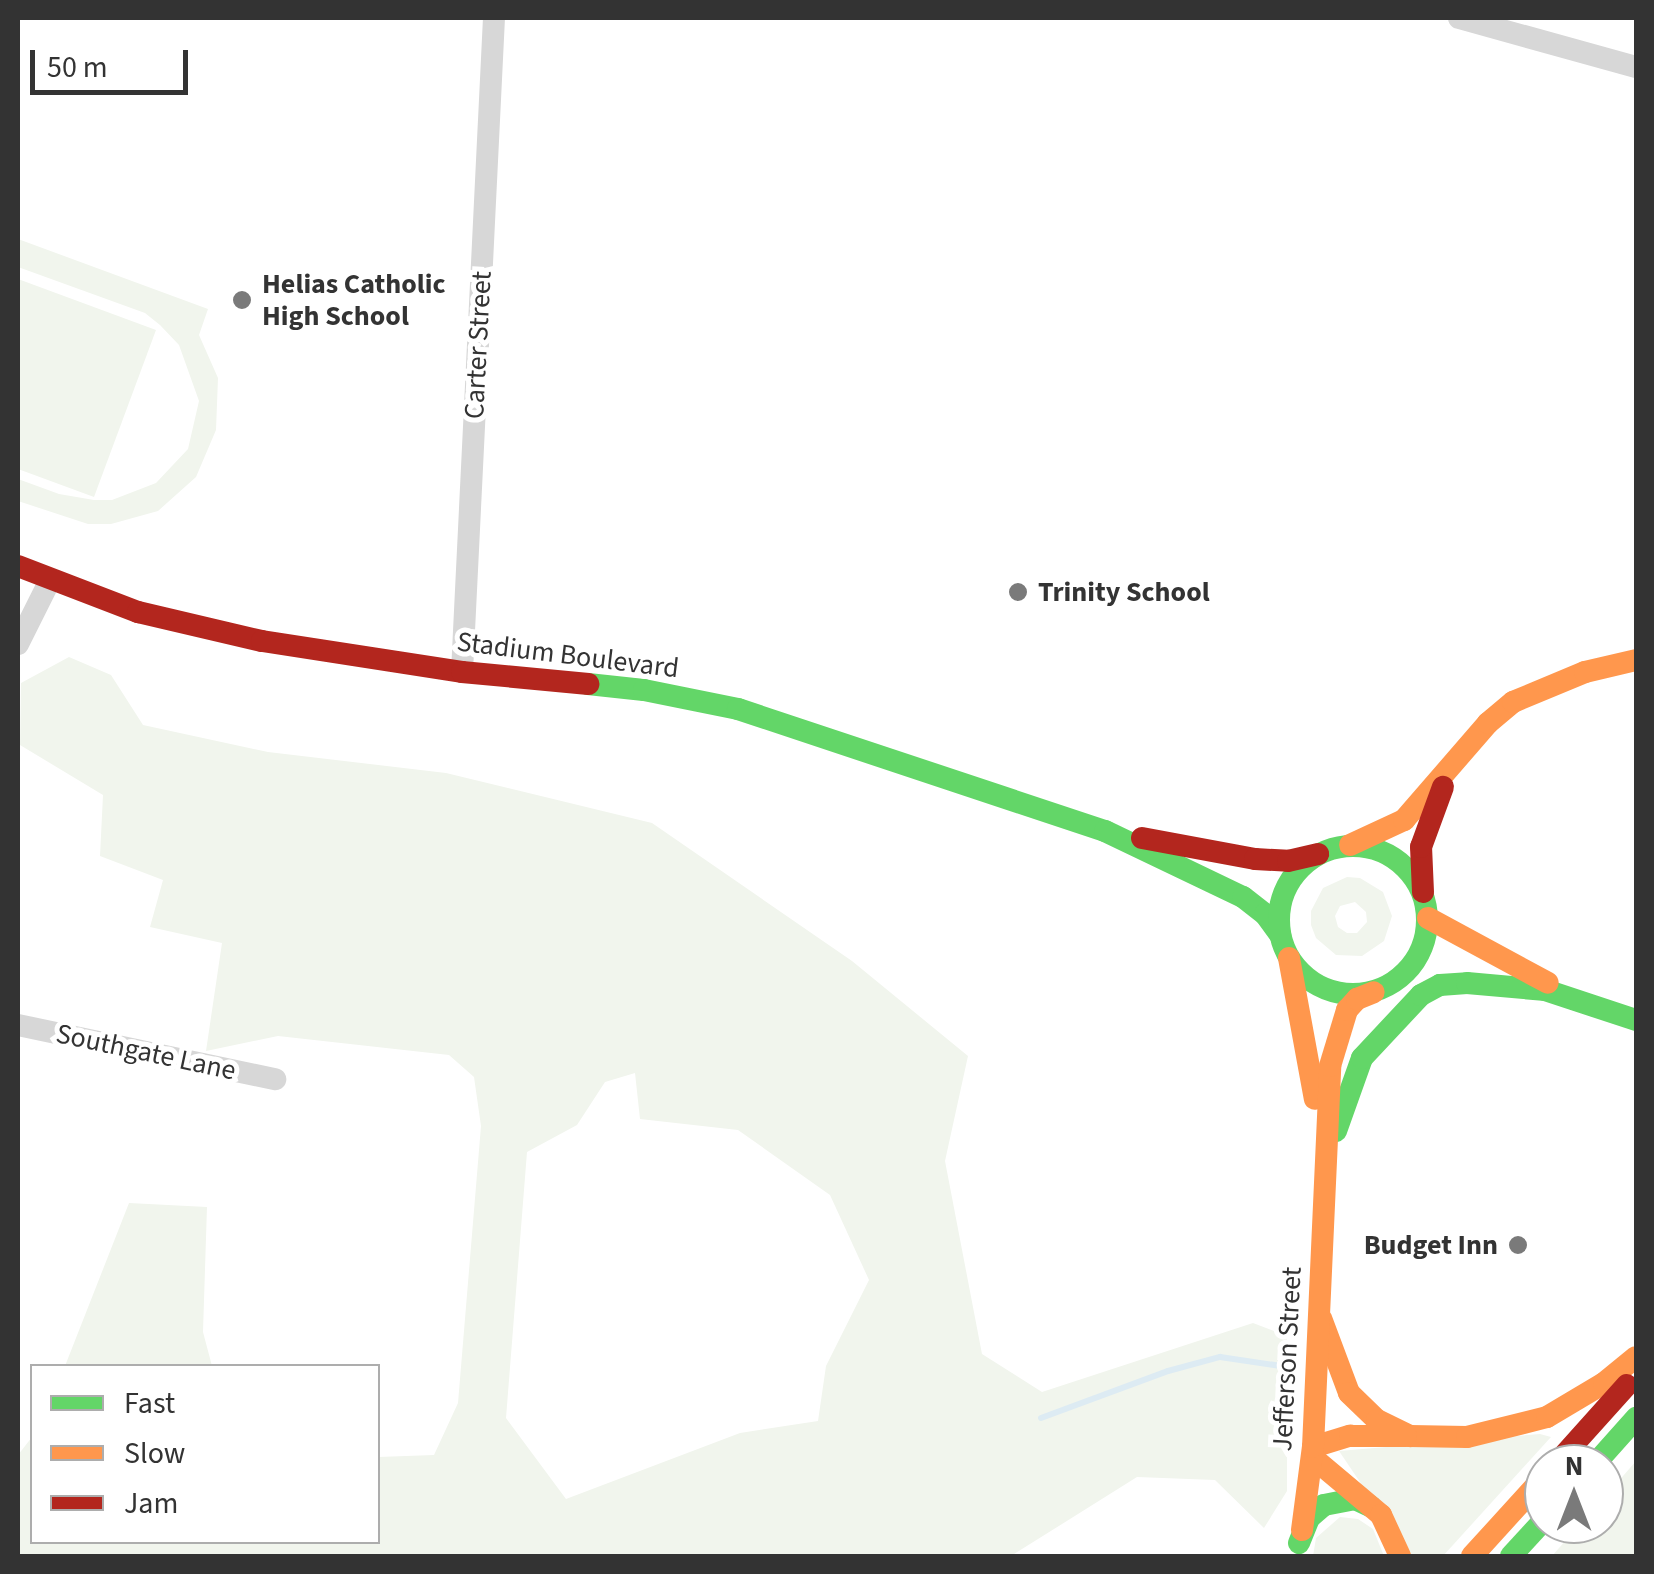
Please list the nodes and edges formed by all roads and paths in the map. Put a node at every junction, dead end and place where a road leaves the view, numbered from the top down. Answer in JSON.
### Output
{"nodes":[{"id":1,"x":494,"y":18,"type":"edge"},
{"id":2,"x":1459,"y":18,"type":"edge"},
{"id":3,"x":1636,"y":67,"type":"edge"},
{"id":4,"x":18,"y":566,"type":"edge"},
{"id":5,"x":50,"y":580,"type":"junction"},
{"id":6,"x":18,"y":644,"type":"edge"},
{"id":7,"x":1636,"y":660,"type":"edge"},
{"id":8,"x":462,"y":672,"type":"junction"},
{"id":9,"x":1452,"y":766,"type":"junction"},
{"id":10,"x":1105,"y":832,"type":"junction"},
{"id":11,"x":1344,"y":846,"type":"junction"},
{"id":12,"x":1320,"y":853,"type":"junction"},
{"id":13,"x":1423,"y":894,"type":"junction"},
{"id":14,"x":1428,"y":918,"type":"junction"},
{"id":15,"x":1280,"y":935,"type":"junction"},
{"id":16,"x":1289,"y":958,"type":"junction"},
{"id":17,"x":1396,"y":981,"type":"junction"},
{"id":18,"x":1546,"y":990,"type":"junction"},
{"id":19,"x":1374,"y":992,"type":"junction"},
{"id":20,"x":1586,"y":1003,"type":"junction"},
{"id":21,"x":1636,"y":1020,"type":"edge"},
{"id":22,"x":18,"y":1025,"type":"edge"},
{"id":23,"x":275,"y":1079,"type":"dead end"},
{"id":24,"x":1324,"y":1162,"type":"junction"},
{"id":25,"x":1321,"y":1318,"type":"junction"},
{"id":26,"x":1636,"y":1357,"type":"edge"},
{"id":27,"x":1636,"y":1374,"type":"edge"},
{"id":28,"x":1636,"y":1418,"type":"edge"},
{"id":29,"x":1410,"y":1436,"type":"junction"},
{"id":30,"x":1574,"y":1444,"type":"edge"},
{"id":31,"x":1613,"y":1444,"type":"edge"},
{"id":32,"x":1313,"y":1452,"type":"junction"},
{"id":33,"x":1524,"y":1499,"type":"edge"},
{"id":34,"x":1370,"y":1506,"type":"junction"},
{"id":35,"x":1297,"y":1550,"type":"edge"},
{"id":36,"x":1400,"y":1556,"type":"edge"},
{"id":37,"x":1472,"y":1556,"type":"edge"}],
"edges":[{"from":1,"to":8,"type":"street","name":"Carter Street"},
{"from":2,"to":3,"type":"street"},
{"from":4,"to":5,"type":"main road","name":"Stadium Boulevard"},
{"from":5,"to":6,"type":"street"},
{"from":5,"to":8,"type":"main road","name":"Stadium Boulevard"},
{"from":7,"to":9,"type":"main road"},
{"from":8,"to":10,"type":"main road","name":"Stadium Boulevard"},
{"from":9,"to":11,"type":"main road"},
{"from":9,"to":13,"type":"main road"},
{"from":10,"to":12,"type":"main road"},
{"from":10,"to":15,"type":"main road"},
{"from":11,"to":12,"type":"main road"},
{"from":11,"to":13,"type":"main road"},
{"from":12,"to":15,"type":"main road"},
{"from":13,"to":14,"type":"main road"},
{"from":14,"to":17,"type":"main road"},
{"from":14,"to":20,"type":"main road"},
{"from":15,"to":16,"type":"main road"},
{"from":16,"to":19,"type":"main road"},
{"from":16,"to":24,"type":"main road"},
{"from":17,"to":18,"type":"main road"},
{"from":17,"to":19,"type":"main road"},
{"from":18,"to":20,"type":"main road"},
{"from":18,"to":24,"type":"main road"},
{"from":19,"to":24,"type":"main road"},
{"from":20,"to":21,"type":"main road"},
{"from":22,"to":23,"type":"street","name":"Southgate Lane"},
{"from":24,"to":25,"type":"main road","name":"Jefferson Street"},
{"from":25,"to":29,"type":"main road"},
{"from":25,"to":32,"type":"main road","name":"Jefferson Street"},
{"from":26,"to":29,"type":"main road"},
{"from":27,"to":30,"type":"main road"},
{"from":28,"to":31,"type":"main road"},
{"from":29,"to":32,"type":"main road"},
{"from":32,"to":34,"type":"main road"},
{"from":32,"to":35,"type":"main road","name":"Jefferson Street"},
{"from":33,"to":37,"type":"main road"},
{"from":34,"to":35,"type":"main road"},
{"from":34,"to":36,"type":"main road"}]}
